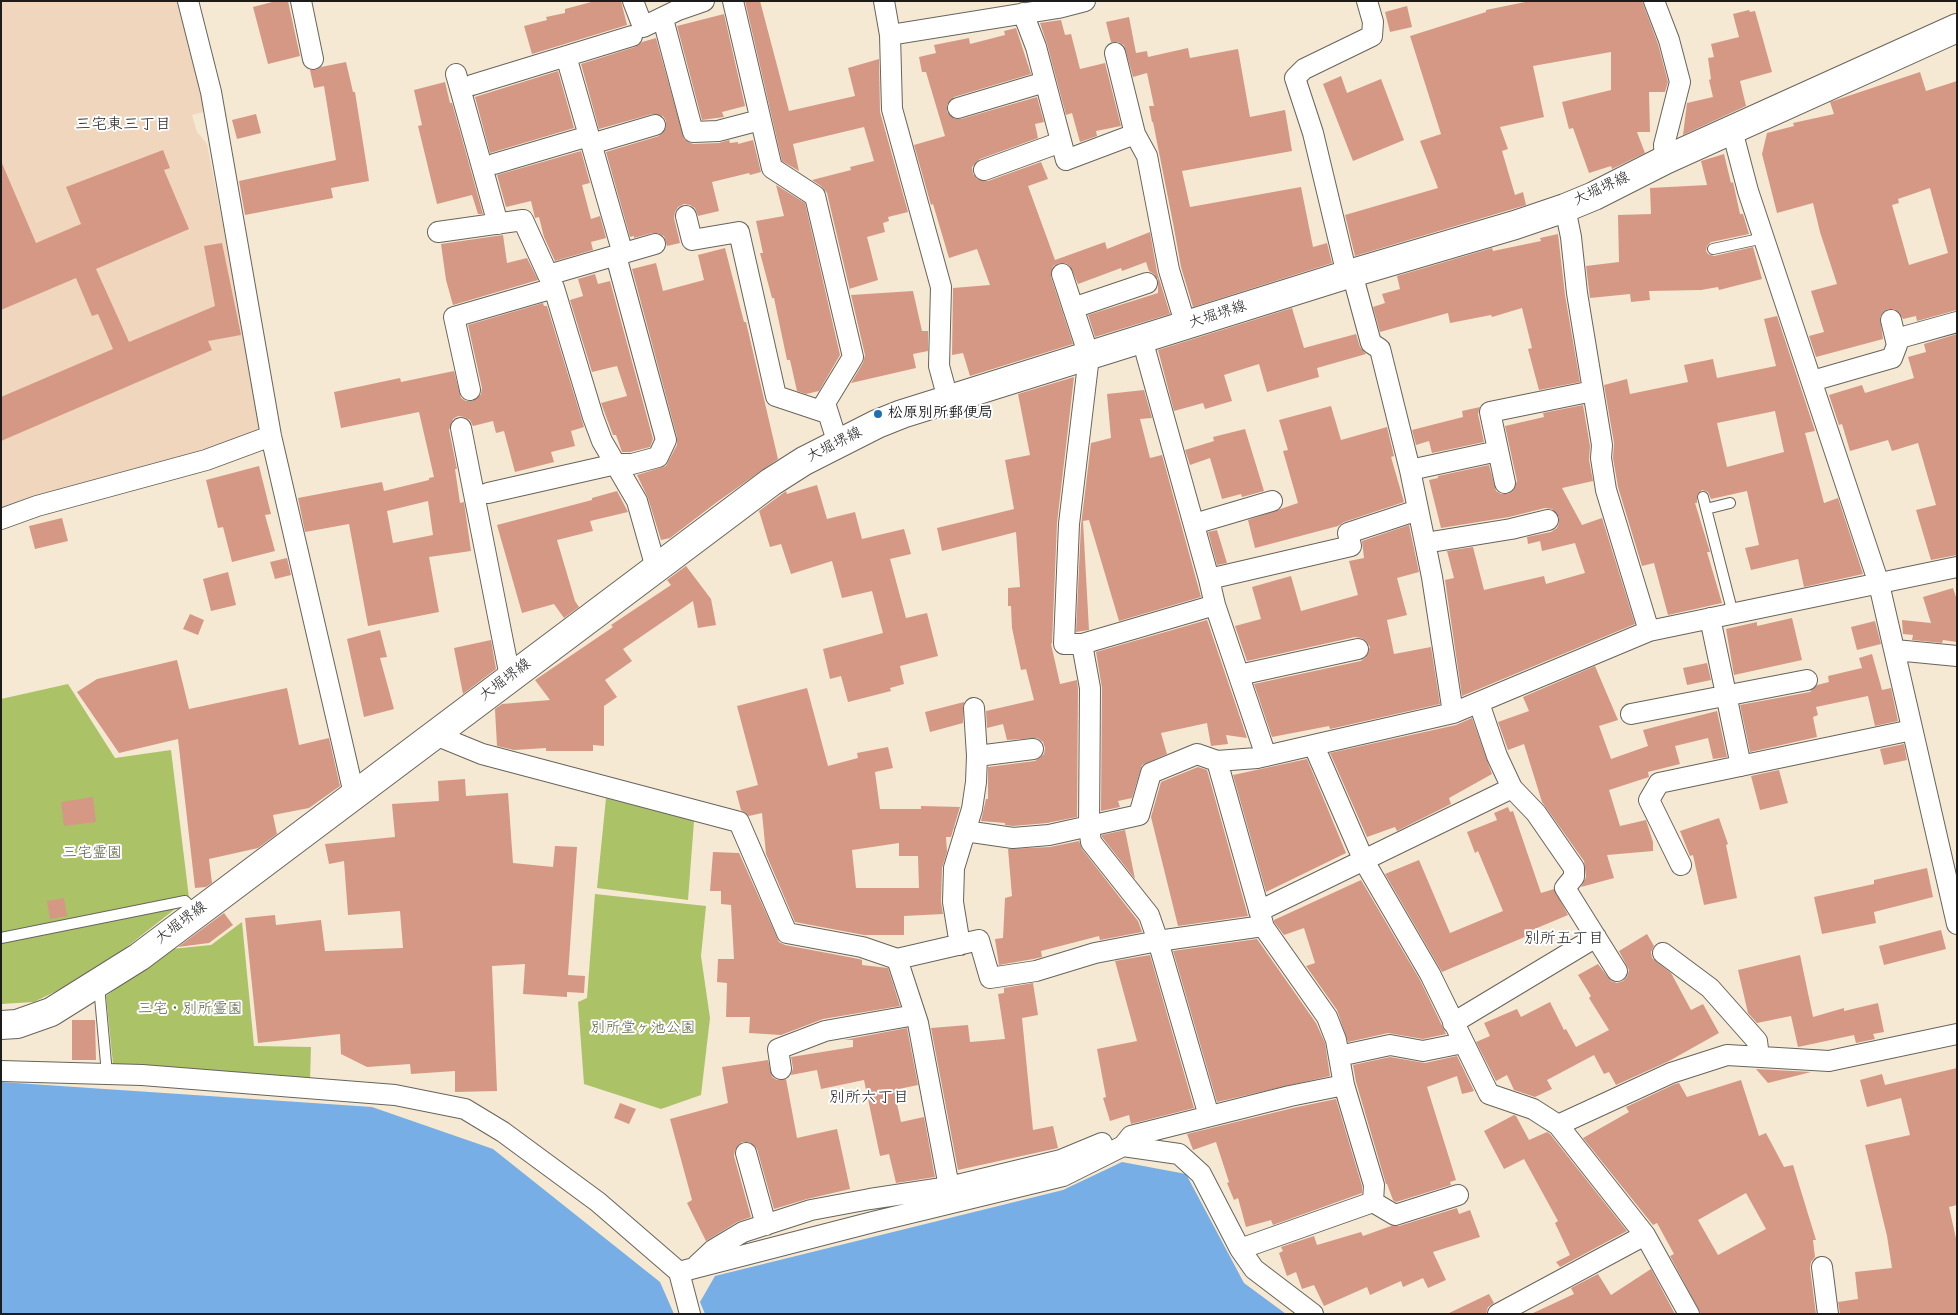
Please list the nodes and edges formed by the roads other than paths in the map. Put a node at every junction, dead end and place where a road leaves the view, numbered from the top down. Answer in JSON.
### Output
{"nodes":[{"id":1,"x":188,"y":1,"type":"edge"},
{"id":2,"x":301,"y":1,"type":"edge"},
{"id":3,"x":633,"y":1,"type":"edge"},
{"id":4,"x":704,"y":1,"type":"edge"},
{"id":5,"x":733,"y":1,"type":"edge"},
{"id":6,"x":884,"y":1,"type":"edge"},
{"id":7,"x":1085,"y":1,"type":"edge"},
{"id":8,"x":1367,"y":1,"type":"edge"},
{"id":9,"x":1654,"y":1,"type":"edge"},
{"id":10,"x":1023,"y":13,"type":"junction"},
{"id":11,"x":663,"y":19,"type":"junction"},
{"id":12,"x":1957,"y":28,"type":"edge"},
{"id":13,"x":890,"y":35,"type":"junction"},
{"id":14,"x":632,"y":36,"type":"dead end"},
{"id":15,"x":1115,"y":53,"type":"dead end"},
{"id":16,"x":566,"y":56,"type":"junction"},
{"id":17,"x":313,"y":59,"type":"dead end"},
{"id":18,"x":1045,"y":82,"type":"junction"},
{"id":19,"x":958,"y":108,"type":"dead end"},
{"id":20,"x":760,"y":120,"type":"junction"},
{"id":21,"x":656,"y":125,"type":"dead end"},
{"id":22,"x":1732,"y":130,"type":"junction"},
{"id":23,"x":1135,"y":134,"type":"junction"},
{"id":24,"x":590,"y":140,"type":"junction"},
{"id":25,"x":1061,"y":142,"type":"junction"},
{"id":26,"x":1665,"y":160,"type":"junction"},
{"id":27,"x":494,"y":164,"type":"dead end"},
{"id":28,"x":984,"y":170,"type":"dead end"},
{"id":29,"x":1565,"y":208,"type":"junction"},
{"id":30,"x":686,"y":216,"type":"dead end"},
{"id":31,"x":498,"y":224,"type":"junction"},
{"id":32,"x":438,"y":232,"type":"dead end"},
{"id":33,"x":1764,"y":238,"type":"junction"},
{"id":34,"x":655,"y":244,"type":"dead end"},
{"id":35,"x":1713,"y":249,"type":"dead end"},
{"id":36,"x":619,"y":255,"type":"junction"},
{"id":37,"x":1062,"y":274,"type":"dead end"},
{"id":38,"x":1350,"y":274,"type":"junction"},
{"id":39,"x":551,"y":282,"type":"junction"},
{"id":40,"x":1147,"y":283,"type":"dead end"},
{"id":41,"x":1073,"y":308,"type":"junction"},
{"id":42,"x":1957,"y":322,"type":"edge"},
{"id":43,"x":1186,"y":326,"type":"junction"},
{"id":44,"x":1142,"y":339,"type":"junction"},
{"id":45,"x":1089,"y":356,"type":"junction"},
{"id":46,"x":1812,"y":381,"type":"junction"},
{"id":47,"x":470,"y":390,"type":"dead end"},
{"id":48,"x":1594,"y":391,"type":"junction"},
{"id":49,"x":948,"y":399,"type":"junction"},
{"id":50,"x":827,"y":413,"type":"junction"},
{"id":51,"x":461,"y":428,"type":"dead end"},
{"id":52,"x":271,"y":436,"type":"junction"},
{"id":53,"x":838,"y":444,"type":"junction"},
{"id":54,"x":1498,"y":451,"type":"junction"},
{"id":55,"x":616,"y":464,"type":"junction"},
{"id":56,"x":1410,"y":470,"type":"junction"},
{"id":57,"x":1505,"y":483,"type":"dead end"},
{"id":58,"x":488,"y":493,"type":"dead end"},
{"id":59,"x":1703,"y":498,"type":"dead end"},
{"id":60,"x":1272,"y":500,"type":"dead end"},
{"id":61,"x":1730,"y":503,"type":"dead end"},
{"id":62,"x":1706,"y":509,"type":"junction"},
{"id":63,"x":1418,"y":510,"type":"junction"},
{"id":64,"x":1,"y":519,"type":"edge"},
{"id":65,"x":1548,"y":520,"type":"dead end"},
{"id":66,"x":1194,"y":524,"type":"junction"},
{"id":67,"x":1425,"y":544,"type":"junction"},
{"id":68,"x":1957,"y":566,"type":"edge"},
{"id":69,"x":656,"y":568,"type":"junction"},
{"id":70,"x":1209,"y":579,"type":"junction"},
{"id":71,"x":1880,"y":584,"type":"junction"},
{"id":72,"x":1215,"y":605,"type":"junction"},
{"id":73,"x":1733,"y":614,"type":"junction"},
{"id":74,"x":1710,"y":618,"type":"junction"},
{"id":75,"x":1650,"y":631,"type":"junction"},
{"id":76,"x":1082,"y":644,"type":"junction"},
{"id":77,"x":1358,"y":649,"type":"dead end"},
{"id":78,"x":1895,"y":650,"type":"junction"},
{"id":79,"x":1957,"y":656,"type":"edge"},
{"id":80,"x":1239,"y":675,"type":"junction"},
{"id":81,"x":510,"y":677,"type":"junction"},
{"id":82,"x":1807,"y":680,"type":"dead end"},
{"id":83,"x":1726,"y":695,"type":"junction"},
{"id":84,"x":1479,"y":703,"type":"junction"},
{"id":85,"x":974,"y":708,"type":"dead end"},
{"id":86,"x":1453,"y":713,"type":"junction"},
{"id":87,"x":1631,"y":714,"type":"dead end"},
{"id":88,"x":1912,"y":730,"type":"junction"},
{"id":89,"x":433,"y":734,"type":"junction"},
{"id":90,"x":1314,"y":746,"type":"junction"},
{"id":91,"x":1033,"y":749,"type":"dead end"},
{"id":92,"x":976,"y":756,"type":"junction"},
{"id":93,"x":1266,"y":756,"type":"junction"},
{"id":94,"x":1217,"y":761,"type":"junction"},
{"id":95,"x":1741,"y":766,"type":"junction"},
{"id":96,"x":1512,"y":788,"type":"junction"},
{"id":97,"x":354,"y":794,"type":"junction"},
{"id":98,"x":1089,"y":827,"type":"junction"},
{"id":99,"x":965,"y":831,"type":"junction"},
{"id":100,"x":1364,"y":861,"type":"junction"},
{"id":101,"x":1682,"y":865,"type":"dead end"},
{"id":102,"x":197,"y":913,"type":"junction"},
{"id":103,"x":1261,"y":919,"type":"junction"},
{"id":104,"x":1957,"y":924,"type":"edge"},
{"id":105,"x":1596,"y":937,"type":"junction"},
{"id":106,"x":1,"y":938,"type":"edge"},
{"id":107,"x":1158,"y":941,"type":"junction"},
{"id":108,"x":960,"y":945,"type":"junction"},
{"id":109,"x":1663,"y":953,"type":"dead end"},
{"id":110,"x":898,"y":959,"type":"junction"},
{"id":111,"x":1617,"y":971,"type":"dead end"},
{"id":112,"x":98,"y":982,"type":"junction"},
{"id":113,"x":915,"y":1015,"type":"junction"},
{"id":114,"x":1453,"y":1023,"type":"junction"},
{"id":115,"x":1,"y":1026,"type":"edge"},
{"id":116,"x":1957,"y":1034,"type":"edge"},
{"id":117,"x":1463,"y":1043,"type":"junction"},
{"id":118,"x":1339,"y":1056,"type":"junction"},
{"id":119,"x":1759,"y":1057,"type":"junction"},
{"id":120,"x":781,"y":1069,"type":"dead end"},
{"id":121,"x":1,"y":1071,"type":"edge"},
{"id":122,"x":108,"y":1074,"type":"junction"},
{"id":123,"x":1344,"y":1085,"type":"junction"},
{"id":124,"x":1209,"y":1116,"type":"junction"},
{"id":125,"x":1558,"y":1125,"type":"junction"},
{"id":126,"x":1127,"y":1141,"type":"junction"},
{"id":127,"x":746,"y":1153,"type":"dead end"},
{"id":128,"x":948,"y":1187,"type":"junction"},
{"id":129,"x":1458,"y":1195,"type":"dead end"},
{"id":130,"x":870,"y":1199,"type":"junction"},
{"id":131,"x":1373,"y":1202,"type":"junction"},
{"id":132,"x":874,"y":1222,"type":"junction"},
{"id":133,"x":766,"y":1225,"type":"junction"},
{"id":134,"x":1645,"y":1235,"type":"junction"},
{"id":135,"x":1240,"y":1249,"type":"junction"},
{"id":136,"x":1822,"y":1267,"type":"dead end"},
{"id":137,"x":686,"y":1270,"type":"junction"},
{"id":138,"x":690,"y":1314,"type":"edge"},
{"id":139,"x":1313,"y":1314,"type":"edge"},
{"id":140,"x":1498,"y":1314,"type":"edge"},
{"id":141,"x":1689,"y":1314,"type":"edge"},
{"id":142,"x":1828,"y":1314,"type":"edge"}],
"edges":[{"from":1,"to":52,"type":"street"},
{"from":2,"to":17,"type":"street"},
{"from":3,"to":11,"type":"street"},
{"from":4,"to":11,"type":"street"},
{"from":5,"to":20,"type":"street"},
{"from":6,"to":13,"type":"street"},
{"from":7,"to":10,"type":"street"},
{"from":8,"to":38,"type":"street"},
{"from":9,"to":26,"type":"street"},
{"from":10,"to":13,"type":"street"},
{"from":10,"to":18,"type":"street"},
{"from":11,"to":20,"type":"street"},
{"from":12,"to":22,"type":"main road","name":"大堀堺線"},
{"from":13,"to":49,"type":"street"},
{"from":14,"to":16,"type":"street"},
{"from":15,"to":23,"type":"street"},
{"from":16,"to":24,"type":"street"},
{"from":16,"to":31,"type":"street"},
{"from":18,"to":19,"type":"street"},
{"from":18,"to":25,"type":"street"},
{"from":20,"to":50,"type":"street"},
{"from":21,"to":24,"type":"street"},
{"from":22,"to":26,"type":"main road","name":"大堀堺線"},
{"from":22,"to":33,"type":"street"},
{"from":23,"to":25,"type":"street"},
{"from":23,"to":43,"type":"street"},
{"from":24,"to":27,"type":"street"},
{"from":24,"to":36,"type":"street"},
{"from":25,"to":28,"type":"street"},
{"from":26,"to":29,"type":"main road","name":"大堀堺線"},
{"from":29,"to":38,"type":"main road","name":"大堀堺線"},
{"from":29,"to":48,"type":"street"},
{"from":30,"to":50,"type":"street"},
{"from":31,"to":32,"type":"street"},
{"from":31,"to":39,"type":"street"},
{"from":33,"to":35,"type":"lane"},
{"from":33,"to":46,"type":"street"},
{"from":34,"to":36,"type":"street"},
{"from":36,"to":39,"type":"street"},
{"from":36,"to":55,"type":"street"},
{"from":37,"to":41,"type":"street"},
{"from":38,"to":43,"type":"main road","name":"大堀堺線"},
{"from":38,"to":56,"type":"street"},
{"from":39,"to":47,"type":"street"},
{"from":39,"to":55,"type":"street"},
{"from":40,"to":41,"type":"street"},
{"from":41,"to":45,"type":"street"},
{"from":42,"to":46,"type":"street"},
{"from":43,"to":44,"type":"main road","name":"大堀堺線"},
{"from":44,"to":45,"type":"main road","name":"大堀堺線"},
{"from":44,"to":66,"type":"street"},
{"from":45,"to":49,"type":"main road","name":"大堀堺線"},
{"from":45,"to":76,"type":"street"},
{"from":46,"to":71,"type":"street"},
{"from":48,"to":54,"type":"street"},
{"from":48,"to":75,"type":"street"},
{"from":49,"to":53,"type":"main road","name":"大堀堺線"},
{"from":50,"to":53,"type":"street"},
{"from":51,"to":81,"type":"street"},
{"from":52,"to":64,"type":"street"},
{"from":52,"to":97,"type":"street"},
{"from":53,"to":69,"type":"main road","name":"大堀堺線"},
{"from":54,"to":56,"type":"street"},
{"from":54,"to":57,"type":"street"},
{"from":55,"to":58,"type":"street"},
{"from":55,"to":69,"type":"street"},
{"from":56,"to":63,"type":"street"},
{"from":59,"to":62,"type":"lane"},
{"from":60,"to":66,"type":"street"},
{"from":61,"to":62,"type":"lane"},
{"from":62,"to":73,"type":"lane"},
{"from":63,"to":67,"type":"street"},
{"from":63,"to":70,"type":"street"},
{"from":65,"to":67,"type":"street"},
{"from":66,"to":70,"type":"street"},
{"from":67,"to":86,"type":"street"},
{"from":68,"to":71,"type":"street"},
{"from":69,"to":81,"type":"main road","name":"大堀堺線"},
{"from":70,"to":72,"type":"street"},
{"from":71,"to":73,"type":"street"},
{"from":71,"to":78,"type":"street"},
{"from":72,"to":76,"type":"street"},
{"from":72,"to":80,"type":"street"},
{"from":73,"to":74,"type":"street"},
{"from":74,"to":75,"type":"street"},
{"from":74,"to":83,"type":"street"},
{"from":75,"to":84,"type":"street"},
{"from":76,"to":98,"type":"street"},
{"from":77,"to":80,"type":"street"},
{"from":78,"to":79,"type":"street"},
{"from":78,"to":88,"type":"street"},
{"from":80,"to":93,"type":"street"},
{"from":81,"to":89,"type":"main road","name":"大堀堺線"},
{"from":82,"to":83,"type":"street"},
{"from":83,"to":87,"type":"street"},
{"from":83,"to":95,"type":"street"},
{"from":84,"to":86,"type":"street"},
{"from":84,"to":96,"type":"street"},
{"from":85,"to":92,"type":"street"},
{"from":86,"to":90,"type":"street"},
{"from":88,"to":95,"type":"street"},
{"from":88,"to":104,"type":"street"},
{"from":89,"to":97,"type":"main road","name":"大堀堺線"},
{"from":89,"to":110,"type":"street"},
{"from":90,"to":93,"type":"street"},
{"from":90,"to":100,"type":"street"},
{"from":91,"to":92,"type":"street"},
{"from":92,"to":99,"type":"street"},
{"from":93,"to":94,"type":"street"},
{"from":94,"to":98,"type":"street"},
{"from":94,"to":103,"type":"street"},
{"from":95,"to":101,"type":"street"},
{"from":96,"to":100,"type":"street"},
{"from":96,"to":105,"type":"street"},
{"from":97,"to":102,"type":"main road","name":"大堀堺線"},
{"from":98,"to":99,"type":"street"},
{"from":98,"to":107,"type":"street"},
{"from":99,"to":108,"type":"street"},
{"from":100,"to":103,"type":"street"},
{"from":100,"to":114,"type":"street"},
{"from":102,"to":106,"type":"lane"},
{"from":102,"to":112,"type":"main road","name":"大堀堺線"},
{"from":103,"to":107,"type":"street"},
{"from":103,"to":118,"type":"street"},
{"from":105,"to":111,"type":"street"},
{"from":105,"to":114,"type":"street"},
{"from":107,"to":108,"type":"street"},
{"from":107,"to":124,"type":"street"},
{"from":108,"to":110,"type":"street"},
{"from":109,"to":119,"type":"street"},
{"from":110,"to":113,"type":"street"},
{"from":112,"to":115,"type":"main road","name":"大堀堺線"},
{"from":112,"to":122,"type":"lane"},
{"from":113,"to":120,"type":"street"},
{"from":113,"to":128,"type":"street"},
{"from":114,"to":117,"type":"street"},
{"from":116,"to":119,"type":"street"},
{"from":117,"to":118,"type":"street"},
{"from":117,"to":125,"type":"street"},
{"from":118,"to":123,"type":"street"},
{"from":119,"to":125,"type":"street"},
{"from":121,"to":122,"type":"street"},
{"from":122,"to":137,"type":"street"},
{"from":123,"to":124,"type":"street"},
{"from":123,"to":131,"type":"street"},
{"from":124,"to":126,"type":"street"},
{"from":125,"to":134,"type":"street"},
{"from":126,"to":128,"type":"street"},
{"from":126,"to":132,"type":"street"},
{"from":126,"to":135,"type":"street"},
{"from":127,"to":133,"type":"street"},
{"from":128,"to":130,"type":"street"},
{"from":129,"to":131,"type":"street"},
{"from":130,"to":132,"type":"street"},
{"from":130,"to":133,"type":"street"},
{"from":131,"to":135,"type":"street"},
{"from":132,"to":137,"type":"street"},
{"from":133,"to":137,"type":"street"},
{"from":134,"to":140,"type":"street"},
{"from":134,"to":141,"type":"street"},
{"from":135,"to":139,"type":"street"},
{"from":136,"to":142,"type":"street"},
{"from":137,"to":138,"type":"street"}]}
